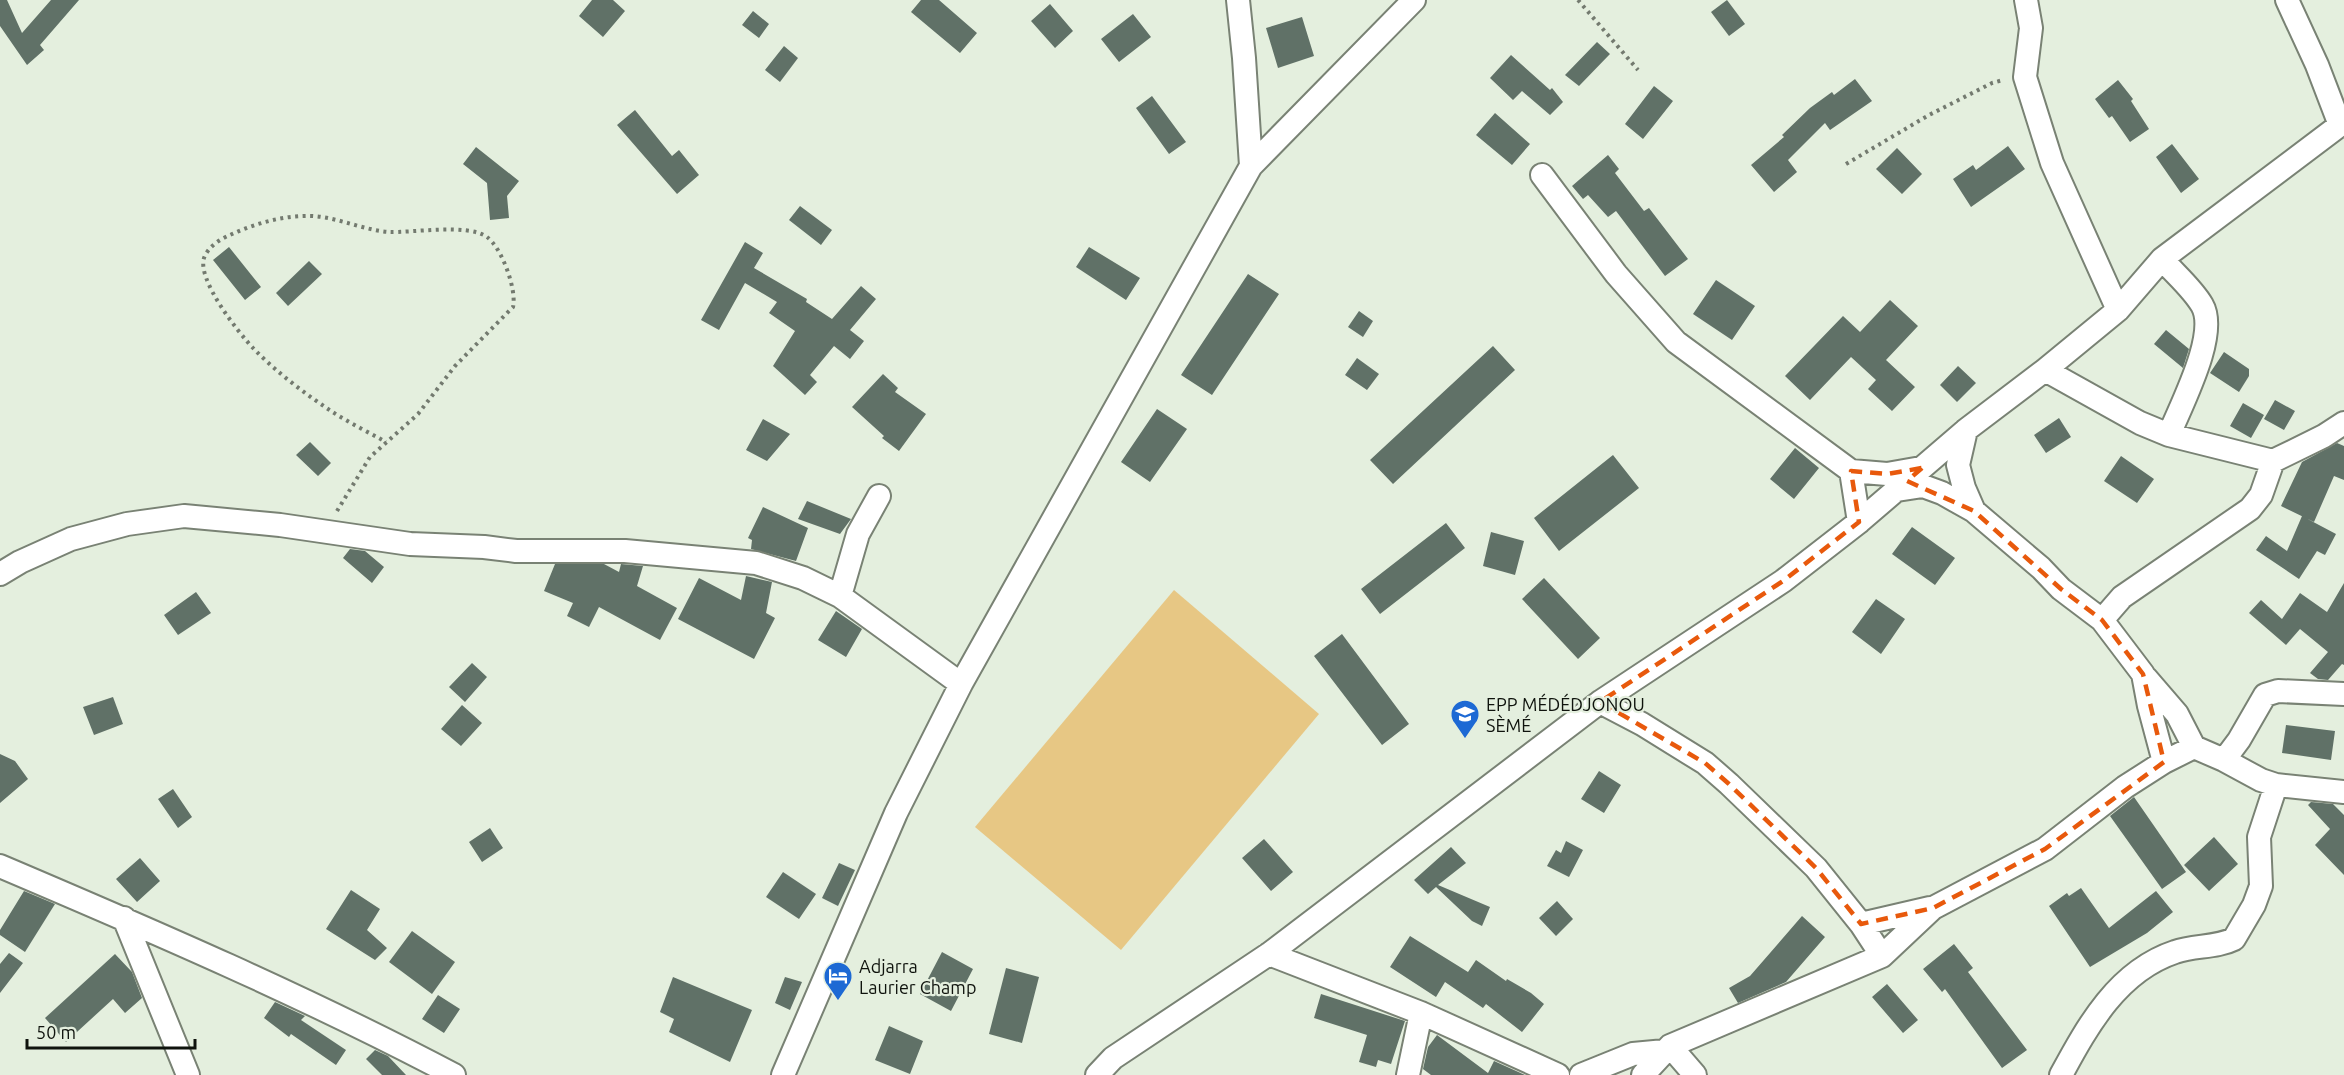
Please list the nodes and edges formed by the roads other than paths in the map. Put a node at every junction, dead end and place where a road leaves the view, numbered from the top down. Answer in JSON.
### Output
{"nodes":[{"id":1,"x":1238,"y":0,"type":"edge"},
{"id":2,"x":1414,"y":0,"type":"edge"},
{"id":3,"x":2026,"y":0,"type":"edge"},
{"id":4,"x":2287,"y":0,"type":"edge"},
{"id":5,"x":2342,"y":124,"type":"edge"},
{"id":6,"x":1251,"y":166,"type":"junction"},
{"id":7,"x":1542,"y":175,"type":"dead end"},
{"id":8,"x":2162,"y":260,"type":"junction"},
{"id":9,"x":2118,"y":310,"type":"junction"},
{"id":10,"x":2045,"y":370,"type":"junction"},
{"id":11,"x":2344,"y":423,"type":"edge"},
{"id":12,"x":1966,"y":430,"type":"junction"},
{"id":13,"x":2169,"y":435,"type":"junction"},
{"id":14,"x":2273,"y":461,"type":"junction"},
{"id":15,"x":1922,"y":468,"type":"junction"},
{"id":16,"x":1851,"y":471,"type":"junction"},
{"id":17,"x":1897,"y":490,"type":"junction"},
{"id":18,"x":879,"y":496,"type":"dead end"},
{"id":19,"x":1974,"y":511,"type":"junction"},
{"id":20,"x":1859,"y":522,"type":"junction"},
{"id":21,"x":0,"y":574,"type":"edge"},
{"id":22,"x":840,"y":596,"type":"junction"},
{"id":23,"x":2102,"y":620,"type":"junction"},
{"id":24,"x":2143,"y":674,"type":"junction"},
{"id":25,"x":961,"y":684,"type":"junction"},
{"id":26,"x":2344,"y":694,"type":"edge"},
{"id":27,"x":1600,"y":702,"type":"junction"},
{"id":28,"x":2194,"y":747,"type":"junction"},
{"id":29,"x":2224,"y":760,"type":"junction"},
{"id":30,"x":2164,"y":762,"type":"junction"},
{"id":31,"x":2276,"y":785,"type":"junction"},
{"id":32,"x":2344,"y":792,"type":"edge"},
{"id":33,"x":0,"y":866,"type":"edge"},
{"id":34,"x":1933,"y":908,"type":"junction"},
{"id":35,"x":124,"y":918,"type":"junction"},
{"id":36,"x":1861,"y":924,"type":"junction"},
{"id":37,"x":1269,"y":954,"type":"junction"},
{"id":38,"x":1881,"y":956,"type":"junction"},
{"id":39,"x":1421,"y":1013,"type":"junction"},
{"id":40,"x":1668,"y":1048,"type":"junction"},
{"id":41,"x":188,"y":1075,"type":"edge"},
{"id":42,"x":454,"y":1075,"type":"edge"},
{"id":43,"x":783,"y":1075,"type":"edge"},
{"id":44,"x":1097,"y":1075,"type":"edge"},
{"id":45,"x":1408,"y":1075,"type":"edge"},
{"id":46,"x":1558,"y":1075,"type":"edge"},
{"id":47,"x":1581,"y":1075,"type":"edge"},
{"id":48,"x":1643,"y":1075,"type":"edge"},
{"id":49,"x":1695,"y":1075,"type":"edge"},
{"id":50,"x":2061,"y":1075,"type":"edge"}],
"edges":[{"from":1,"to":6,"type":"street"},
{"from":2,"to":6,"type":"street"},
{"from":3,"to":9,"type":"street"},
{"from":4,"to":5,"type":"street"},
{"from":5,"to":8,"type":"street"},
{"from":6,"to":25,"type":"street"},
{"from":7,"to":16,"type":"street"},
{"from":8,"to":9,"type":"street"},
{"from":8,"to":13,"type":"street"},
{"from":9,"to":10,"type":"street"},
{"from":10,"to":12,"type":"street"},
{"from":10,"to":13,"type":"street"},
{"from":11,"to":14,"type":"street"},
{"from":12,"to":15,"type":"street"},
{"from":12,"to":19,"type":"street"},
{"from":13,"to":14,"type":"street"},
{"from":14,"to":23,"type":"street"},
{"from":15,"to":16,"type":"street"},
{"from":15,"to":17,"type":"street"},
{"from":16,"to":20,"type":"street"},
{"from":17,"to":19,"type":"street"},
{"from":17,"to":20,"type":"street"},
{"from":18,"to":22,"type":"street"},
{"from":19,"to":23,"type":"street"},
{"from":20,"to":27,"type":"street"},
{"from":21,"to":22,"type":"street"},
{"from":22,"to":25,"type":"street"},
{"from":23,"to":24,"type":"street"},
{"from":24,"to":28,"type":"street"},
{"from":24,"to":30,"type":"street"},
{"from":25,"to":43,"type":"street"},
{"from":26,"to":29,"type":"street"},
{"from":27,"to":36,"type":"street"},
{"from":27,"to":37,"type":"street"},
{"from":28,"to":29,"type":"street"},
{"from":28,"to":30,"type":"street"},
{"from":29,"to":31,"type":"street"},
{"from":30,"to":34,"type":"street"},
{"from":31,"to":32,"type":"street"},
{"from":31,"to":50,"type":"street"},
{"from":33,"to":35,"type":"street"},
{"from":34,"to":36,"type":"street"},
{"from":34,"to":38,"type":"street"},
{"from":35,"to":41,"type":"street"},
{"from":35,"to":42,"type":"street"},
{"from":36,"to":38,"type":"street"},
{"from":37,"to":39,"type":"street"},
{"from":37,"to":44,"type":"street"},
{"from":38,"to":40,"type":"street"},
{"from":39,"to":45,"type":"street"},
{"from":39,"to":46,"type":"street"},
{"from":40,"to":47,"type":"street"},
{"from":40,"to":48,"type":"street"},
{"from":40,"to":49,"type":"street"}]}
